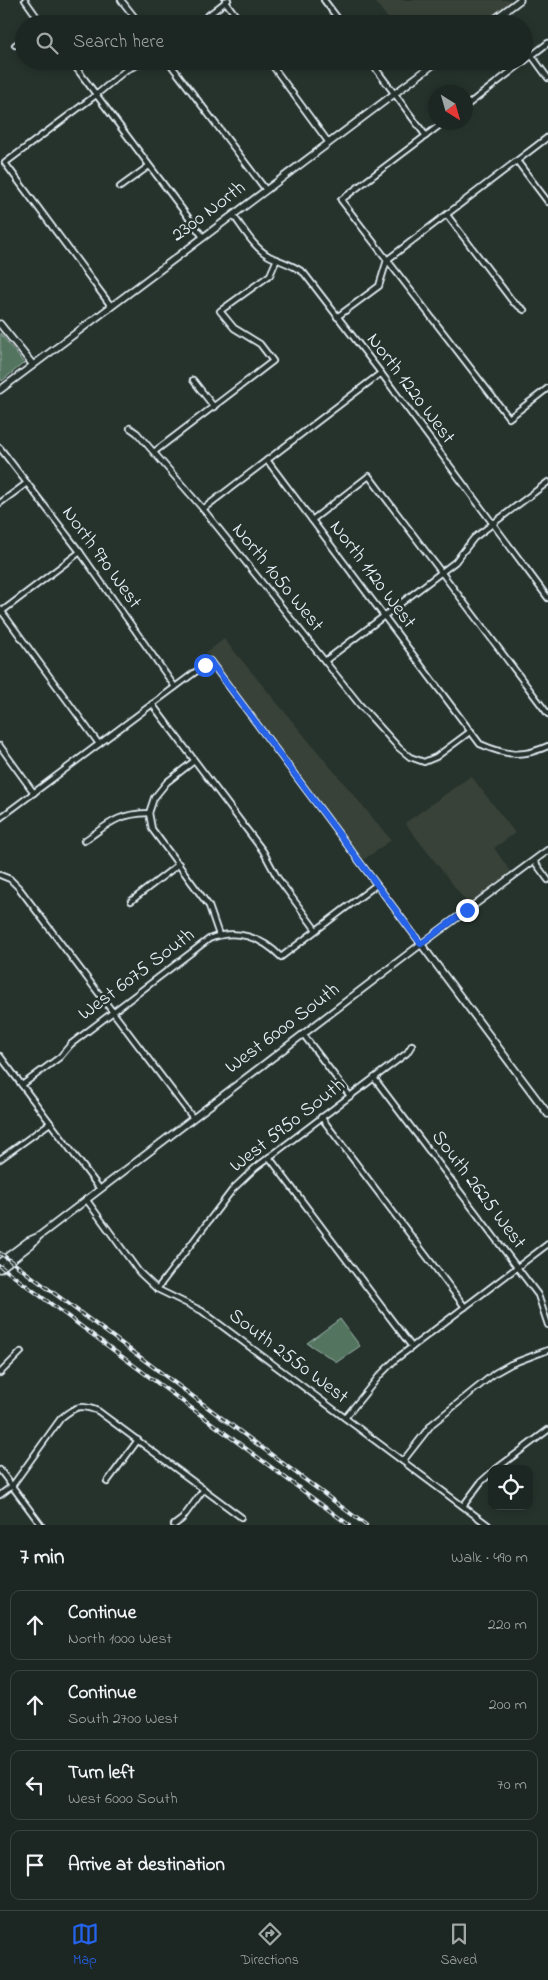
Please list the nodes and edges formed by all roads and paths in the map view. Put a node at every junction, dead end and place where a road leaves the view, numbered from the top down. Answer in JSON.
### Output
{"nodes":[{"id":1,"x":25,"y":0,"type":"edge"},
{"id":2,"x":122,"y":0,"type":"edge"},
{"id":3,"x":324,"y":0,"type":"edge"},
{"id":4,"x":520,"y":0,"type":"edge"},
{"id":5,"x":226,"y":1,"type":"edge"},
{"id":6,"x":36,"y":15,"type":"edge"},
{"id":7,"x":133,"y":15,"type":"edge"},
{"id":8,"x":208,"y":15,"type":"edge"},
{"id":9,"x":236,"y":15,"type":"edge"},
{"id":10,"x":335,"y":15,"type":"edge"},
{"id":11,"x":500,"y":15,"type":"edge"},
{"id":12,"x":548,"y":43,"type":"edge"},
{"id":13,"x":533,"y":55,"type":"edge"},
{"id":14,"x":533,"y":57,"type":"edge"},
{"id":15,"x":78,"y":70,"type":"edge"},
{"id":16,"x":126,"y":70,"type":"edge"},
{"id":17,"x":175,"y":70,"type":"edge"},
{"id":18,"x":276,"y":70,"type":"edge"},
{"id":19,"x":377,"y":70,"type":"edge"},
{"id":20,"x":426,"y":70,"type":"edge"},
{"id":21,"x":514,"y":70,"type":"edge"},
{"id":22,"x":548,"y":78,"type":"edge"},
{"id":23,"x":394,"y":94,"type":"junction"},
{"id":24,"x":96,"y":95,"type":"junction"},
{"id":25,"x":473,"y":101,"type":"edge"},
{"id":26,"x":434,"y":130,"type":"edge"},
{"id":27,"x":426,"y":136,"type":"junction"},
{"id":28,"x":548,"y":137,"type":"edge"},
{"id":29,"x":329,"y":142,"type":"junction"},
{"id":30,"x":517,"y":161,"type":"junction"},
{"id":31,"x":149,"y":166,"type":"junction"},
{"id":32,"x":120,"y":187,"type":"dead end"},
{"id":33,"x":266,"y":190,"type":"junction"},
{"id":34,"x":548,"y":202,"type":"edge"},
{"id":35,"x":233,"y":215,"type":"junction"},
{"id":36,"x":447,"y":215,"type":"junction"},
{"id":37,"x":203,"y":237,"type":"junction"},
{"id":38,"x":278,"y":259,"type":"junction"},
{"id":39,"x":387,"y":260,"type":"junction"},
{"id":40,"x":111,"y":306,"type":"junction"},
{"id":41,"x":524,"y":310,"type":"dead end"},
{"id":42,"x":337,"y":317,"type":"junction"},
{"id":43,"x":0,"y":324,"type":"edge"},
{"id":44,"x":33,"y":365,"type":"junction"},
{"id":45,"x":381,"y":373,"type":"junction"},
{"id":46,"x":193,"y":380,"type":"dead end"},
{"id":47,"x":548,"y":388,"type":"edge"},
{"id":48,"x":0,"y":390,"type":"edge"},
{"id":49,"x":214,"y":407,"type":"junction"},
{"id":50,"x":130,"y":428,"type":"dead end"},
{"id":51,"x":0,"y":448,"type":"edge"},
{"id":52,"x":154,"y":452,"type":"junction"},
{"id":53,"x":267,"y":460,"type":"junction"},
{"id":54,"x":548,"y":482,"type":"edge"},
{"id":55,"x":27,"y":483,"type":"junction"},
{"id":56,"x":0,"y":503,"type":"edge"},
{"id":57,"x":203,"y":509,"type":"junction"},
{"id":58,"x":312,"y":520,"type":"junction"},
{"id":59,"x":492,"y":525,"type":"junction"},
{"id":60,"x":80,"y":552,"type":"junction"},
{"id":61,"x":442,"y":572,"type":"junction"},
{"id":62,"x":548,"y":598,"type":"edge"},
{"id":63,"x":1,"y":611,"type":"edge"},
{"id":64,"x":384,"y":616,"type":"junction"},
{"id":65,"x":325,"y":661,"type":"junction"},
{"id":66,"x":174,"y":687,"type":"junction"},
{"id":67,"x":152,"y":704,"type":"junction"},
{"id":68,"x":548,"y":714,"type":"edge"},
{"id":69,"x":470,"y":732,"type":"junction"},
{"id":70,"x":99,"y":744,"type":"junction"},
{"id":71,"x":0,"y":746,"type":"edge"},
{"id":72,"x":548,"y":746,"type":"edge"},
{"id":73,"x":194,"y":760,"type":"junction"},
{"id":74,"x":34,"y":792,"type":"junction"},
{"id":75,"x":149,"y":813,"type":"junction"},
{"id":76,"x":0,"y":818,"type":"edge"},
{"id":77,"x":84,"y":842,"type":"dead end"},
{"id":78,"x":548,"y":850,"type":"edge"},
{"id":79,"x":534,"y":861,"type":"junction"},
{"id":80,"x":179,"y":864,"type":"junction"},
{"id":81,"x":0,"y":875,"type":"edge"},
{"id":82,"x":548,"y":880,"type":"edge"},
{"id":83,"x":376,"y":885,"type":"junction"},
{"id":84,"x":131,"y":901,"type":"dead end"},
{"id":85,"x":316,"y":930,"type":"junction"},
{"id":86,"x":219,"y":935,"type":"junction"},
{"id":87,"x":421,"y":944,"type":"junction"},
{"id":88,"x":113,"y":1012,"type":"junction"},
{"id":89,"x":303,"y":1034,"type":"junction"},
{"id":90,"x":412,"y":1045,"type":"dead end"},
{"id":91,"x":0,"y":1056,"type":"edge"},
{"id":92,"x":374,"y":1078,"type":"junction"},
{"id":93,"x":22,"y":1085,"type":"junction"},
{"id":94,"x":350,"y":1096,"type":"junction"},
{"id":95,"x":548,"y":1114,"type":"edge"},
{"id":96,"x":322,"y":1117,"type":"junction"},
{"id":97,"x":193,"y":1118,"type":"junction"},
{"id":98,"x":50,"y":1123,"type":"junction"},
{"id":99,"x":269,"y":1157,"type":"junction"},
{"id":100,"x":0,"y":1159,"type":"edge"},
{"id":101,"x":100,"y":1189,"type":"junction"},
{"id":102,"x":86,"y":1199,"type":"junction"},
{"id":103,"x":548,"y":1244,"type":"edge"},
{"id":104,"x":8,"y":1259,"type":"junction"},
{"id":105,"x":0,"y":1262,"type":"edge"},
{"id":106,"x":517,"y":1267,"type":"junction"},
{"id":107,"x":0,"y":1269,"type":"edge"},
{"id":108,"x":157,"y":1289,"type":"junction"},
{"id":109,"x":464,"y":1307,"type":"junction"},
{"id":110,"x":548,"y":1325,"type":"edge"},
{"id":111,"x":412,"y":1347,"type":"junction"},
{"id":112,"x":548,"y":1350,"type":"edge"},
{"id":113,"x":21,"y":1352,"type":"dead end"},
{"id":114,"x":0,"y":1373,"type":"edge"},
{"id":115,"x":345,"y":1418,"type":"junction"},
{"id":116,"x":548,"y":1430,"type":"edge"},
{"id":117,"x":138,"y":1440,"type":"junction"},
{"id":118,"x":403,"y":1462,"type":"junction"},
{"id":119,"x":501,"y":1465,"type":"edge"},
{"id":120,"x":0,"y":1470,"type":"edge"},
{"id":121,"x":488,"y":1476,"type":"edge"},
{"id":122,"x":107,"y":1482,"type":"dead end"},
{"id":123,"x":12,"y":1486,"type":"junction"},
{"id":124,"x":204,"y":1490,"type":"junction"},
{"id":125,"x":0,"y":1495,"type":"edge"},
{"id":126,"x":463,"y":1506,"type":"junction"},
{"id":127,"x":241,"y":1517,"type":"dead end"},
{"id":128,"x":41,"y":1525,"type":"edge"},
{"id":129,"x":174,"y":1525,"type":"edge"},
{"id":130,"x":488,"y":1525,"type":"edge"}],
"edges":[{"from":1,"to":6,"type":"street"},
{"from":2,"to":7,"type":"street"},
{"from":3,"to":10,"type":"street"},
{"from":4,"to":11,"type":"street"},
{"from":5,"to":8,"type":"street"},
{"from":5,"to":9,"type":"street"},
{"from":12,"to":13,"type":"street"},
{"from":14,"to":22,"type":"street"},
{"from":15,"to":24,"type":"street"},
{"from":16,"to":24,"type":"street"},
{"from":17,"to":33,"type":"street"},
{"from":18,"to":29,"type":"street"},
{"from":19,"to":23,"type":"street"},
{"from":20,"to":23,"type":"street","name":"2300 North"},
{"from":21,"to":25,"type":"street"},
{"from":23,"to":27,"type":"street"},
{"from":23,"to":29,"type":"street","name":"2300 North"},
{"from":24,"to":31,"type":"street"},
{"from":24,"to":40,"type":"street"},
{"from":26,"to":27,"type":"street"},
{"from":27,"to":39,"type":"street"},
{"from":28,"to":30,"type":"street"},
{"from":29,"to":33,"type":"street","name":"2300 North"},
{"from":30,"to":34,"type":"street"},
{"from":30,"to":36,"type":"street"},
{"from":31,"to":32,"type":"street"},
{"from":31,"to":37,"type":"street"},
{"from":33,"to":35,"type":"street","name":"2300 North"},
{"from":35,"to":37,"type":"street","name":"2300 North"},
{"from":35,"to":38,"type":"street","name":"North 1220 West"},
{"from":36,"to":39,"type":"street"},
{"from":36,"to":41,"type":"street"},
{"from":37,"to":40,"type":"street","name":"2300 North"},
{"from":38,"to":42,"type":"street","name":"North 1220 West"},
{"from":38,"to":49,"type":"street"},
{"from":39,"to":42,"type":"street"},
{"from":39,"to":47,"type":"street"},
{"from":40,"to":44,"type":"street","name":"2300 North"},
{"from":42,"to":45,"type":"street","name":"North 1220 West"},
{"from":43,"to":44,"type":"street"},
{"from":44,"to":48,"type":"street","name":"2300 North"},
{"from":45,"to":53,"type":"street"},
{"from":45,"to":59,"type":"street","name":"North 1220 West"},
{"from":46,"to":49,"type":"street"},
{"from":49,"to":52,"type":"street"},
{"from":50,"to":52,"type":"street","name":"North 1050 West"},
{"from":51,"to":55,"type":"street","name":"North 970 West"},
{"from":52,"to":57,"type":"street","name":"North 1050 West"},
{"from":53,"to":57,"type":"street"},
{"from":53,"to":58,"type":"street","name":"North 1120 West"},
{"from":54,"to":59,"type":"street"},
{"from":55,"to":56,"type":"street"},
{"from":55,"to":60,"type":"street","name":"North 970 West"},
{"from":57,"to":65,"type":"street","name":"North 1050 West"},
{"from":58,"to":61,"type":"street"},
{"from":58,"to":64,"type":"street","name":"North 1120 West"},
{"from":59,"to":61,"type":"street"},
{"from":59,"to":62,"type":"street","name":"North 1220 West"},
{"from":60,"to":63,"type":"street"},
{"from":60,"to":66,"type":"street","name":"North 970 West"},
{"from":61,"to":64,"type":"street"},
{"from":61,"to":68,"type":"street"},
{"from":63,"to":70,"type":"street"},
{"from":64,"to":65,"type":"street"},
{"from":64,"to":69,"type":"street","name":"North 1120 West"},
{"from":65,"to":69,"type":"street","name":"North 1050 West"},
{"from":66,"to":67,"type":"street"},
{"from":66,"to":83,"type":"street"},
{"from":67,"to":70,"type":"street"},
{"from":67,"to":73,"type":"street"},
{"from":69,"to":72,"type":"street","name":"North 1120 West"},
{"from":70,"to":74,"type":"street"},
{"from":71,"to":74,"type":"street"},
{"from":73,"to":75,"type":"street"},
{"from":73,"to":85,"type":"street"},
{"from":74,"to":76,"type":"street"},
{"from":75,"to":77,"type":"street"},
{"from":75,"to":80,"type":"street"},
{"from":78,"to":79,"type":"street","name":"West 6000 South"},
{"from":79,"to":82,"type":"street"},
{"from":79,"to":87,"type":"street","name":"West 6000 South"},
{"from":80,"to":84,"type":"street"},
{"from":80,"to":86,"type":"street"},
{"from":81,"to":88,"type":"street"},
{"from":83,"to":85,"type":"street"},
{"from":83,"to":87,"type":"street"},
{"from":85,"to":86,"type":"street","name":"West 6075 South"},
{"from":86,"to":88,"type":"street","name":"West 6075 South"},
{"from":87,"to":89,"type":"street","name":"West 6000 South"},
{"from":87,"to":95,"type":"street"},
{"from":88,"to":93,"type":"street","name":"West 6075 South"},
{"from":88,"to":97,"type":"street"},
{"from":89,"to":94,"type":"street"},
{"from":89,"to":97,"type":"street","name":"West 6000 South"},
{"from":90,"to":92,"type":"street","name":"West 5950 South"},
{"from":91,"to":93,"type":"street"},
{"from":92,"to":94,"type":"street","name":"West 5950 South"},
{"from":92,"to":106,"type":"street","name":"South 2625 West"},
{"from":93,"to":98,"type":"street"},
{"from":94,"to":96,"type":"street","name":"West 5950 South"},
{"from":96,"to":99,"type":"street","name":"West 5950 South"},
{"from":96,"to":109,"type":"street"},
{"from":97,"to":101,"type":"street","name":"West 6000 South"},
{"from":98,"to":100,"type":"street"},
{"from":98,"to":101,"type":"street"},
{"from":99,"to":108,"type":"street","name":"West 5950 South"},
{"from":99,"to":111,"type":"street"},
{"from":101,"to":102,"type":"street","name":"West 6000 South"},
{"from":102,"to":104,"type":"street","name":"West 6000 South"},
{"from":102,"to":108,"type":"street","name":"South 2550 West"},
{"from":103,"to":106,"type":"street"},
{"from":104,"to":105,"type":"street"},
{"from":104,"to":107,"type":"street"},
{"from":106,"to":109,"type":"street"},
{"from":106,"to":110,"type":"street","name":"South 2625 West"},
{"from":108,"to":115,"type":"street","name":"South 2550 West"},
{"from":109,"to":111,"type":"street"},
{"from":111,"to":115,"type":"street"},
{"from":112,"to":118,"type":"street"},
{"from":113,"to":114,"type":"street"},
{"from":115,"to":118,"type":"street","name":"South 2550 West"},
{"from":116,"to":119,"type":"street"},
{"from":117,"to":122,"type":"street"},
{"from":117,"to":123,"type":"street"},
{"from":117,"to":124,"type":"street"},
{"from":118,"to":126,"type":"street","name":"South 2550 West"},
{"from":120,"to":123,"type":"street"},
{"from":121,"to":126,"type":"street"},
{"from":123,"to":125,"type":"street"},
{"from":123,"to":128,"type":"street"},
{"from":124,"to":127,"type":"street"},
{"from":124,"to":129,"type":"street"},
{"from":126,"to":130,"type":"street","name":"South 2550 West"}]}
